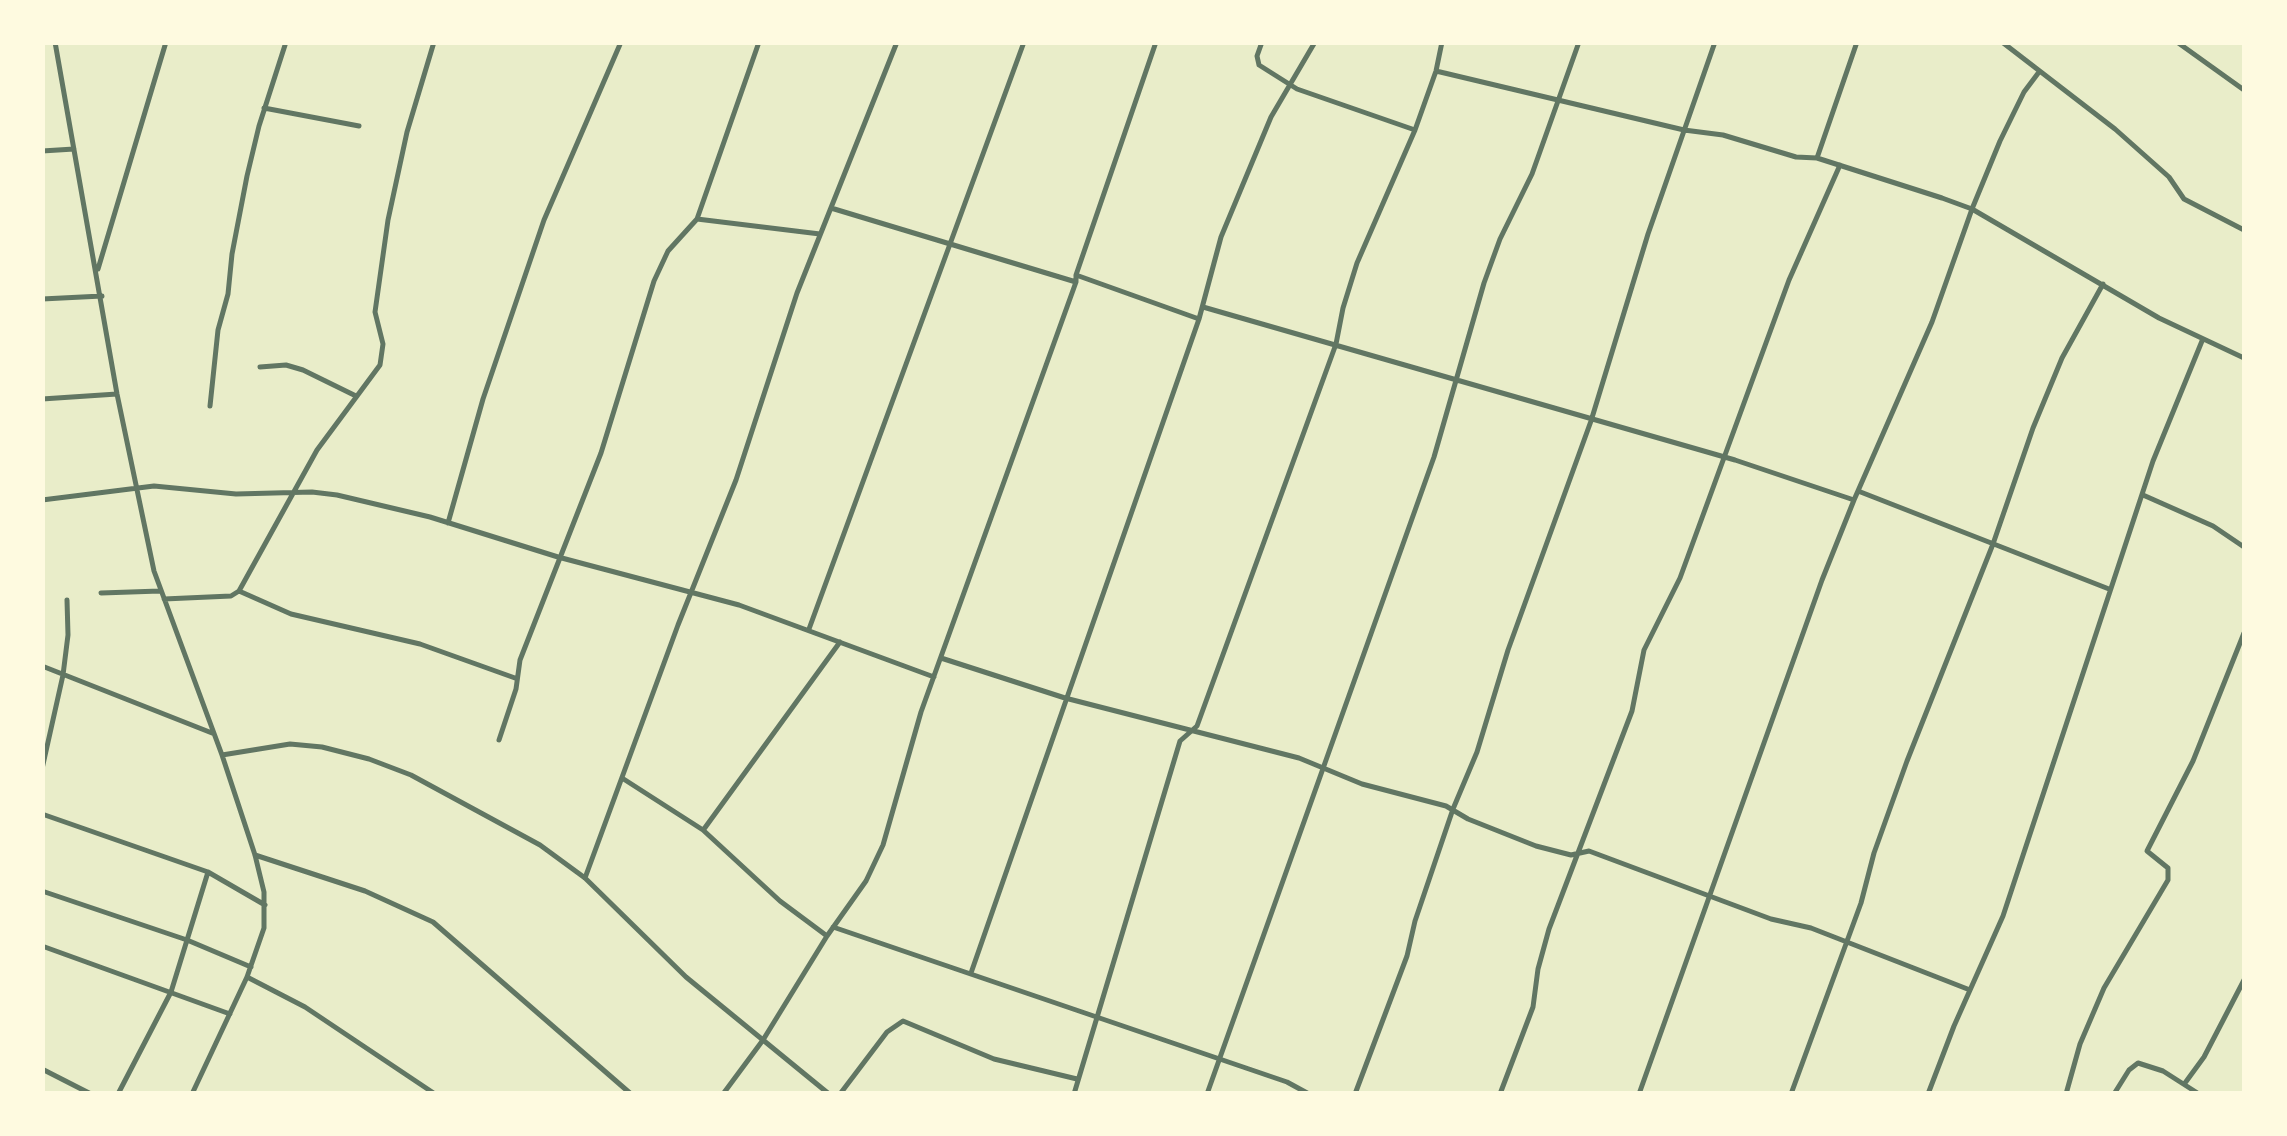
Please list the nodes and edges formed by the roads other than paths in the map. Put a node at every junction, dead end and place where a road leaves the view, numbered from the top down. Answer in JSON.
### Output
{"nodes":[{"id":1,"x":55,"y":42,"type":"edge"},
{"id":2,"x":166,"y":42,"type":"edge"},
{"id":3,"x":286,"y":42,"type":"edge"},
{"id":4,"x":434,"y":42,"type":"edge"},
{"id":5,"x":621,"y":42,"type":"edge"},
{"id":6,"x":759,"y":42,"type":"edge"},
{"id":7,"x":897,"y":42,"type":"edge"},
{"id":8,"x":1024,"y":42,"type":"edge"},
{"id":9,"x":1156,"y":42,"type":"edge"},
{"id":10,"x":1262,"y":42,"type":"edge"},
{"id":11,"x":1315,"y":42,"type":"edge"},
{"id":12,"x":1442,"y":42,"type":"edge"},
{"id":13,"x":1578,"y":42,"type":"edge"},
{"id":14,"x":1715,"y":42,"type":"edge"},
{"id":15,"x":1857,"y":42,"type":"edge"},
{"id":16,"x":2002,"y":42,"type":"edge"},
{"id":17,"x":2178,"y":42,"type":"edge"},
{"id":18,"x":1436,"y":71,"type":"junction"},
{"id":19,"x":2039,"y":72,"type":"junction"},
{"id":20,"x":1290,"y":84,"type":"junction"},
{"id":21,"x":2244,"y":90,"type":"edge"},
{"id":22,"x":1558,"y":99,"type":"junction"},
{"id":23,"x":264,"y":108,"type":"junction"},
{"id":24,"x":359,"y":126,"type":"dead end"},
{"id":25,"x":1415,"y":130,"type":"junction"},
{"id":26,"x":1684,"y":130,"type":"junction"},
{"id":27,"x":74,"y":149,"type":"junction"},
{"id":28,"x":42,"y":152,"type":"edge"},
{"id":29,"x":1816,"y":158,"type":"junction"},
{"id":30,"x":1840,"y":165,"type":"junction"},
{"id":31,"x":831,"y":208,"type":"junction"},
{"id":32,"x":1972,"y":209,"type":"junction"},
{"id":33,"x":697,"y":218,"type":"junction"},
{"id":34,"x":2244,"y":230,"type":"edge"},
{"id":35,"x":820,"y":234,"type":"junction"},
{"id":36,"x":950,"y":244,"type":"junction"},
{"id":37,"x":98,"y":272,"type":"junction"},
{"id":38,"x":1076,"y":278,"type":"junction"},
{"id":39,"x":2103,"y":284,"type":"junction"},
{"id":40,"x":102,"y":296,"type":"junction"},
{"id":41,"x":42,"y":299,"type":"edge"},
{"id":42,"x":1203,"y":307,"type":"junction"},
{"id":43,"x":1199,"y":319,"type":"junction"},
{"id":44,"x":2202,"y":341,"type":"junction"},
{"id":45,"x":1336,"y":344,"type":"junction"},
{"id":46,"x":2244,"y":358,"type":"edge"},
{"id":47,"x":260,"y":366,"type":"dead end"},
{"id":48,"x":1456,"y":380,"type":"junction"},
{"id":49,"x":117,"y":394,"type":"junction"},
{"id":50,"x":356,"y":396,"type":"junction"},
{"id":51,"x":42,"y":399,"type":"edge"},
{"id":52,"x":210,"y":406,"type":"dead end"},
{"id":53,"x":1591,"y":421,"type":"junction"},
{"id":54,"x":1723,"y":458,"type":"junction"},
{"id":55,"x":136,"y":488,"type":"junction"},
{"id":56,"x":1858,"y":490,"type":"junction"},
{"id":57,"x":292,"y":494,"type":"junction"},
{"id":58,"x":2143,"y":495,"type":"junction"},
{"id":59,"x":42,"y":500,"type":"edge"},
{"id":60,"x":1854,"y":500,"type":"junction"},
{"id":61,"x":448,"y":523,"type":"junction"},
{"id":62,"x":1993,"y":544,"type":"junction"},
{"id":63,"x":2244,"y":547,"type":"edge"},
{"id":64,"x":558,"y":557,"type":"junction"},
{"id":65,"x":160,"y":590,"type":"junction"},
{"id":66,"x":239,"y":590,"type":"junction"},
{"id":67,"x":2109,"y":590,"type":"junction"},
{"id":68,"x":101,"y":593,"type":"dead end"},
{"id":69,"x":690,"y":594,"type":"junction"},
{"id":70,"x":163,"y":599,"type":"junction"},
{"id":71,"x":67,"y":600,"type":"dead end"},
{"id":72,"x":809,"y":629,"type":"junction"},
{"id":73,"x":2244,"y":632,"type":"edge"},
{"id":74,"x":840,"y":642,"type":"junction"},
{"id":75,"x":941,"y":658,"type":"junction"},
{"id":76,"x":42,"y":666,"type":"edge"},
{"id":77,"x":63,"y":676,"type":"junction"},
{"id":78,"x":934,"y":677,"type":"junction"},
{"id":79,"x":515,"y":678,"type":"junction"},
{"id":80,"x":1065,"y":698,"type":"junction"},
{"id":81,"x":1192,"y":731,"type":"junction"},
{"id":82,"x":212,"y":732,"type":"junction"},
{"id":83,"x":499,"y":740,"type":"dead end"},
{"id":84,"x":222,"y":756,"type":"junction"},
{"id":85,"x":1324,"y":768,"type":"junction"},
{"id":86,"x":42,"y":769,"type":"edge"},
{"id":87,"x":622,"y":778,"type":"junction"},
{"id":88,"x":1453,"y":809,"type":"junction"},
{"id":89,"x":42,"y":814,"type":"edge"},
{"id":90,"x":703,"y":830,"type":"junction"},
{"id":91,"x":1578,"y":853,"type":"junction"},
{"id":92,"x":255,"y":854,"type":"junction"},
{"id":93,"x":208,"y":872,"type":"junction"},
{"id":94,"x":586,"y":878,"type":"junction"},
{"id":95,"x":42,"y":891,"type":"edge"},
{"id":96,"x":1712,"y":896,"type":"junction"},
{"id":97,"x":265,"y":905,"type":"junction"},
{"id":98,"x":834,"y":926,"type":"junction"},
{"id":99,"x":827,"y":936,"type":"junction"},
{"id":100,"x":187,"y":940,"type":"junction"},
{"id":101,"x":1846,"y":942,"type":"junction"},
{"id":102,"x":42,"y":946,"type":"edge"},
{"id":103,"x":251,"y":967,"type":"junction"},
{"id":104,"x":971,"y":973,"type":"junction"},
{"id":105,"x":248,"y":977,"type":"junction"},
{"id":106,"x":2244,"y":980,"type":"edge"},
{"id":107,"x":1970,"y":990,"type":"junction"},
{"id":108,"x":172,"y":992,"type":"junction"},
{"id":109,"x":230,"y":1014,"type":"junction"},
{"id":110,"x":1095,"y":1016,"type":"junction"},
{"id":111,"x":764,"y":1040,"type":"junction"},
{"id":112,"x":1218,"y":1058,"type":"junction"},
{"id":113,"x":42,"y":1069,"type":"edge"},
{"id":114,"x":1077,"y":1078,"type":"junction"},
{"id":115,"x":2185,"y":1083,"type":"junction"},
{"id":116,"x":194,"y":1091,"type":"edge"},
{"id":117,"x":92,"y":1094,"type":"edge"},
{"id":118,"x":118,"y":1094,"type":"edge"},
{"id":119,"x":203,"y":1094,"type":"edge"},
{"id":120,"x":435,"y":1094,"type":"edge"},
{"id":121,"x":631,"y":1094,"type":"edge"},
{"id":122,"x":723,"y":1094,"type":"edge"},
{"id":123,"x":829,"y":1094,"type":"edge"},
{"id":124,"x":840,"y":1094,"type":"edge"},
{"id":125,"x":1074,"y":1094,"type":"edge"},
{"id":126,"x":1206,"y":1094,"type":"edge"},
{"id":127,"x":1309,"y":1094,"type":"edge"},
{"id":128,"x":1354,"y":1094,"type":"edge"},
{"id":129,"x":1500,"y":1094,"type":"edge"},
{"id":130,"x":1639,"y":1094,"type":"edge"},
{"id":131,"x":1791,"y":1094,"type":"edge"},
{"id":132,"x":1928,"y":1094,"type":"edge"},
{"id":133,"x":2066,"y":1094,"type":"edge"},
{"id":134,"x":2114,"y":1094,"type":"edge"},
{"id":135,"x":2200,"y":1094,"type":"edge"}],
"edges":[{"from":1,"to":27,"type":"street"},
{"from":2,"to":37,"type":"street"},
{"from":3,"to":23,"type":"street"},
{"from":4,"to":50,"type":"street"},
{"from":5,"to":61,"type":"street"},
{"from":6,"to":33,"type":"street"},
{"from":7,"to":31,"type":"street"},
{"from":8,"to":36,"type":"street"},
{"from":9,"to":38,"type":"street"},
{"from":10,"to":20,"type":"street"},
{"from":11,"to":20,"type":"street"},
{"from":12,"to":18,"type":"street"},
{"from":13,"to":22,"type":"street"},
{"from":14,"to":26,"type":"street"},
{"from":15,"to":29,"type":"street"},
{"from":16,"to":19,"type":"street"},
{"from":17,"to":21,"type":"street"},
{"from":18,"to":22,"type":"street"},
{"from":18,"to":25,"type":"street"},
{"from":19,"to":32,"type":"street"},
{"from":19,"to":34,"type":"street"},
{"from":20,"to":25,"type":"street"},
{"from":20,"to":42,"type":"street"},
{"from":22,"to":26,"type":"street"},
{"from":22,"to":48,"type":"street"},
{"from":23,"to":24,"type":"street"},
{"from":23,"to":52,"type":"street"},
{"from":25,"to":45,"type":"street"},
{"from":26,"to":29,"type":"street"},
{"from":26,"to":53,"type":"street"},
{"from":27,"to":28,"type":"street"},
{"from":27,"to":37,"type":"street"},
{"from":29,"to":30,"type":"street"},
{"from":30,"to":32,"type":"street"},
{"from":30,"to":54,"type":"street"},
{"from":31,"to":35,"type":"street"},
{"from":31,"to":36,"type":"street"},
{"from":32,"to":39,"type":"street"},
{"from":32,"to":56,"type":"street"},
{"from":33,"to":35,"type":"street"},
{"from":33,"to":64,"type":"street"},
{"from":35,"to":69,"type":"street"},
{"from":36,"to":38,"type":"street"},
{"from":36,"to":72,"type":"street"},
{"from":37,"to":40,"type":"street"},
{"from":38,"to":43,"type":"street"},
{"from":38,"to":75,"type":"street"},
{"from":39,"to":44,"type":"street"},
{"from":39,"to":62,"type":"street"},
{"from":40,"to":41,"type":"street"},
{"from":40,"to":49,"type":"street"},
{"from":42,"to":43,"type":"street"},
{"from":42,"to":45,"type":"street"},
{"from":43,"to":80,"type":"street"},
{"from":44,"to":46,"type":"street"},
{"from":44,"to":58,"type":"street"},
{"from":45,"to":48,"type":"street"},
{"from":45,"to":81,"type":"street"},
{"from":47,"to":50,"type":"street"},
{"from":48,"to":53,"type":"street"},
{"from":48,"to":85,"type":"street"},
{"from":49,"to":51,"type":"street"},
{"from":49,"to":55,"type":"street"},
{"from":50,"to":57,"type":"street"},
{"from":53,"to":54,"type":"street"},
{"from":53,"to":88,"type":"street"},
{"from":54,"to":60,"type":"street"},
{"from":54,"to":91,"type":"street"},
{"from":55,"to":57,"type":"street"},
{"from":55,"to":59,"type":"street"},
{"from":55,"to":65,"type":"street"},
{"from":56,"to":60,"type":"street"},
{"from":56,"to":62,"type":"street"},
{"from":57,"to":61,"type":"street"},
{"from":57,"to":66,"type":"street"},
{"from":58,"to":63,"type":"street"},
{"from":58,"to":67,"type":"street"},
{"from":60,"to":96,"type":"street"},
{"from":61,"to":64,"type":"street"},
{"from":62,"to":67,"type":"street"},
{"from":62,"to":101,"type":"street"},
{"from":64,"to":69,"type":"street"},
{"from":64,"to":79,"type":"street"},
{"from":65,"to":68,"type":"street"},
{"from":65,"to":70,"type":"street"},
{"from":66,"to":70,"type":"street"},
{"from":66,"to":79,"type":"street"},
{"from":67,"to":107,"type":"street"},
{"from":69,"to":72,"type":"street"},
{"from":69,"to":87,"type":"street"},
{"from":70,"to":82,"type":"street"},
{"from":71,"to":77,"type":"street"},
{"from":72,"to":74,"type":"street"},
{"from":73,"to":133,"type":"street"},
{"from":74,"to":78,"type":"street"},
{"from":74,"to":90,"type":"street"},
{"from":75,"to":78,"type":"street"},
{"from":75,"to":80,"type":"street"},
{"from":76,"to":77,"type":"street"},
{"from":77,"to":82,"type":"street"},
{"from":77,"to":86,"type":"street"},
{"from":78,"to":98,"type":"street"},
{"from":79,"to":83,"type":"street"},
{"from":80,"to":81,"type":"street"},
{"from":80,"to":104,"type":"street"},
{"from":81,"to":85,"type":"street"},
{"from":81,"to":110,"type":"street"},
{"from":82,"to":84,"type":"street"},
{"from":84,"to":92,"type":"street"},
{"from":84,"to":94,"type":"street"},
{"from":85,"to":88,"type":"street"},
{"from":85,"to":112,"type":"street"},
{"from":87,"to":90,"type":"street"},
{"from":87,"to":94,"type":"street"},
{"from":88,"to":91,"type":"street"},
{"from":88,"to":128,"type":"street"},
{"from":89,"to":93,"type":"street"},
{"from":90,"to":99,"type":"street"},
{"from":91,"to":96,"type":"street"},
{"from":91,"to":129,"type":"street"},
{"from":92,"to":97,"type":"street"},
{"from":92,"to":121,"type":"street"},
{"from":93,"to":97,"type":"street"},
{"from":93,"to":100,"type":"street"},
{"from":94,"to":111,"type":"street"},
{"from":95,"to":100,"type":"street"},
{"from":96,"to":101,"type":"street"},
{"from":96,"to":130,"type":"street"},
{"from":97,"to":103,"type":"street"},
{"from":98,"to":99,"type":"street"},
{"from":98,"to":104,"type":"street"},
{"from":99,"to":111,"type":"street"},
{"from":100,"to":103,"type":"street"},
{"from":100,"to":108,"type":"street"},
{"from":101,"to":107,"type":"street"},
{"from":101,"to":131,"type":"street"},
{"from":102,"to":108,"type":"street"},
{"from":103,"to":105,"type":"street"},
{"from":104,"to":110,"type":"street"},
{"from":105,"to":109,"type":"street"},
{"from":105,"to":120,"type":"street"},
{"from":106,"to":115,"type":"street"},
{"from":107,"to":132,"type":"street"},
{"from":108,"to":109,"type":"street"},
{"from":108,"to":118,"type":"street"},
{"from":109,"to":116,"type":"street"},
{"from":110,"to":112,"type":"street"},
{"from":110,"to":114,"type":"street"},
{"from":111,"to":122,"type":"street"},
{"from":111,"to":123,"type":"street"},
{"from":112,"to":126,"type":"street"},
{"from":112,"to":127,"type":"street"},
{"from":113,"to":117,"type":"street"},
{"from":114,"to":124,"type":"street"},
{"from":114,"to":125,"type":"street"},
{"from":115,"to":134,"type":"street"},
{"from":115,"to":135,"type":"street"},
{"from":116,"to":119,"type":"street"}]}
